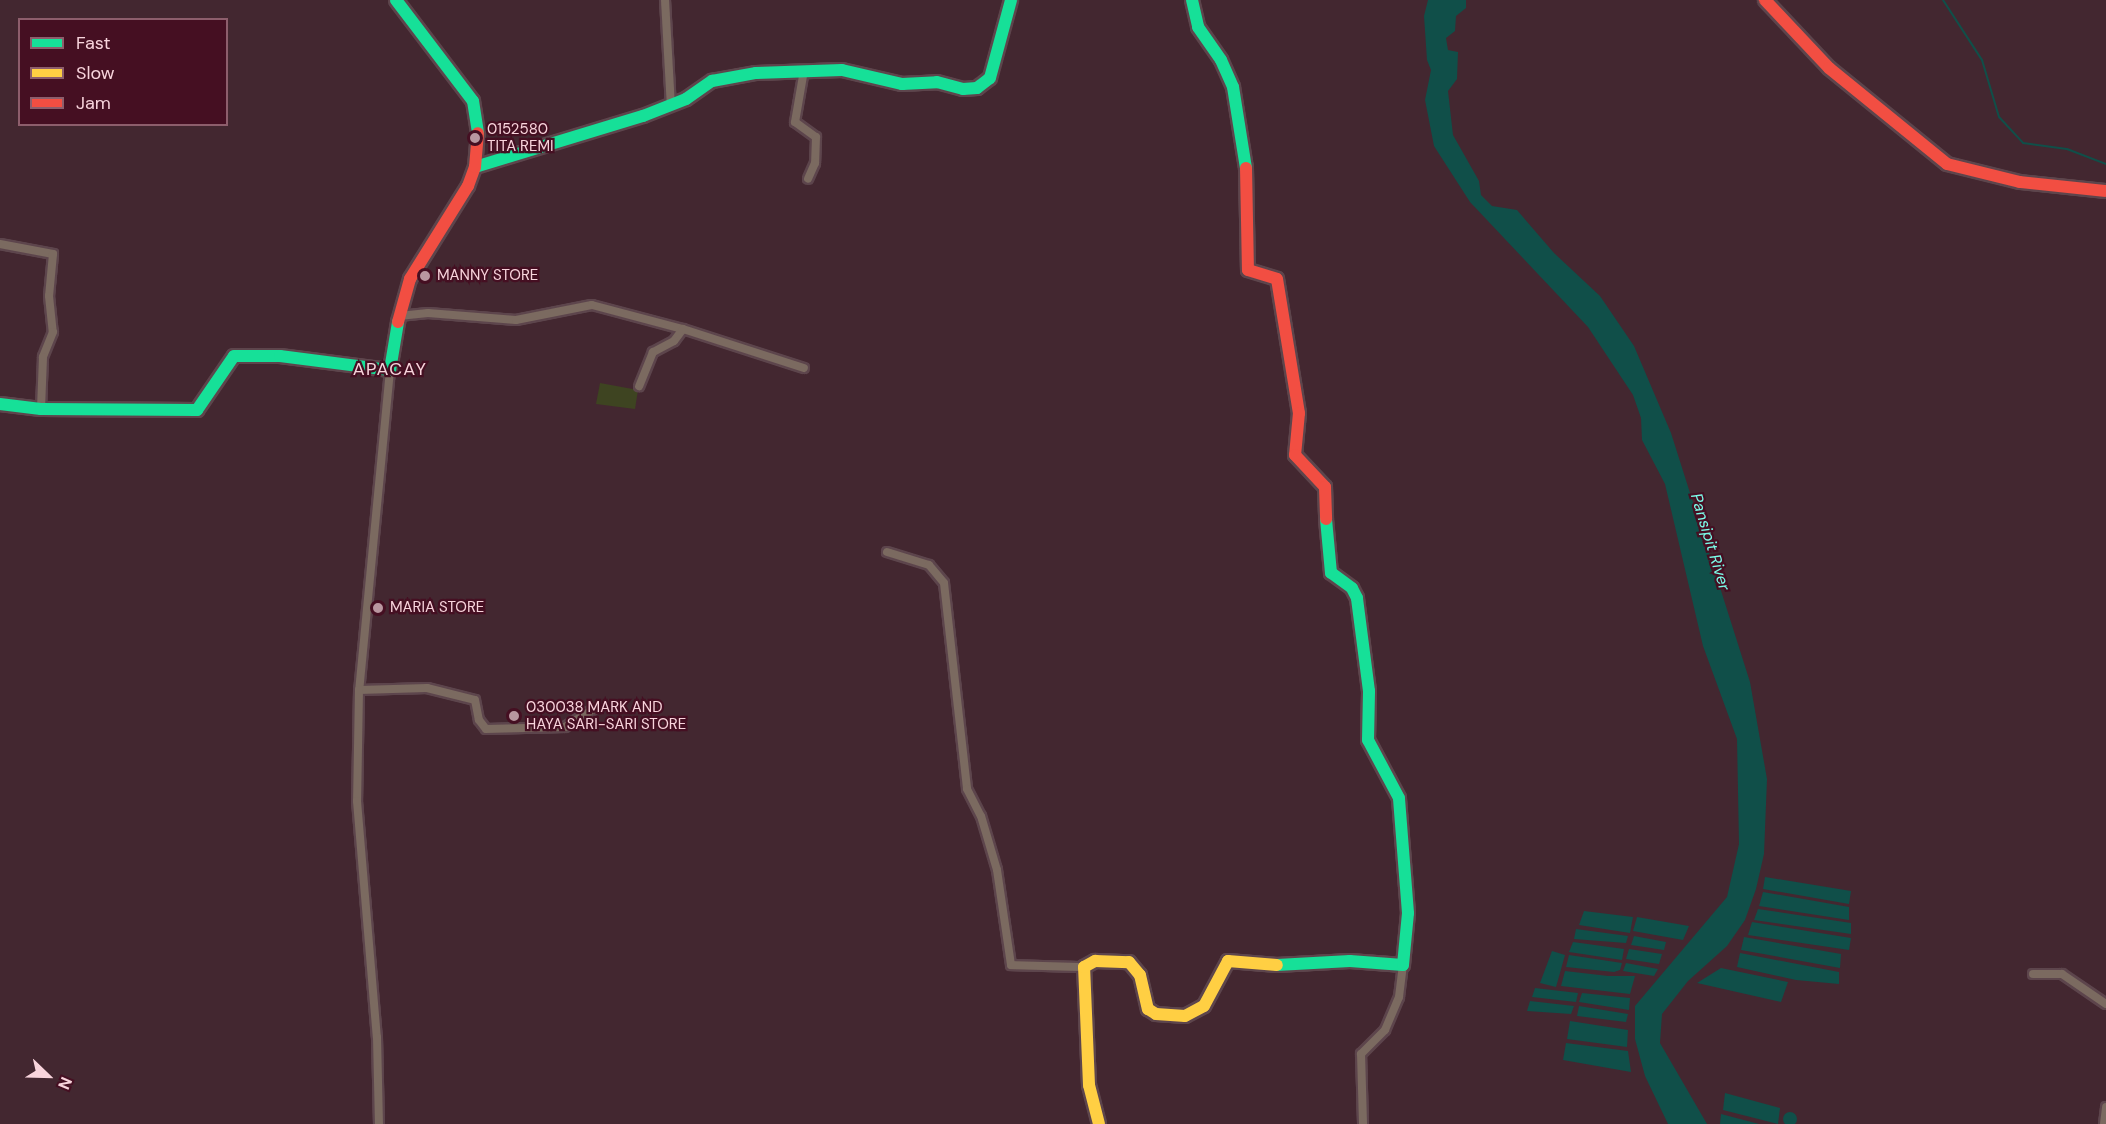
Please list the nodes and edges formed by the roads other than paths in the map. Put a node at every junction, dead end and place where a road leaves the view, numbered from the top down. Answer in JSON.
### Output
{"nodes":[{"id":1,"x":396,"y":0,"type":"edge"},
{"id":2,"x":665,"y":0,"type":"edge"},
{"id":3,"x":1011,"y":0,"type":"edge"},
{"id":4,"x":1192,"y":0,"type":"edge"},
{"id":5,"x":1765,"y":0,"type":"edge"},
{"id":6,"x":804,"y":70,"type":"junction"},
{"id":7,"x":671,"y":106,"type":"junction"},
{"id":8,"x":475,"y":168,"type":"junction"},
{"id":9,"x":808,"y":179,"type":"dead end"},
{"id":10,"x":2106,"y":191,"type":"edge"},
{"id":11,"x":0,"y":244,"type":"edge"},
{"id":12,"x":399,"y":316,"type":"junction"},
{"id":13,"x":683,"y":329,"type":"junction"},
{"id":14,"x":804,"y":368,"type":"dead end"},
{"id":15,"x":390,"y":370,"type":"junction"},
{"id":16,"x":639,"y":386,"type":"dead end"},
{"id":17,"x":0,"y":404,"type":"edge"},
{"id":18,"x":40,"y":409,"type":"junction"},
{"id":19,"x":887,"y":552,"type":"dead end"},
{"id":20,"x":359,"y":690,"type":"junction"},
{"id":21,"x":594,"y":709,"type":"dead end"},
{"id":22,"x":1403,"y":965,"type":"junction"},
{"id":23,"x":1084,"y":967,"type":"junction"},
{"id":24,"x":2033,"y":974,"type":"dead end"},
{"id":25,"x":2106,"y":1004,"type":"edge"},
{"id":26,"x":2106,"y":1107,"type":"edge"},
{"id":27,"x":379,"y":1124,"type":"edge"},
{"id":28,"x":1099,"y":1124,"type":"edge"},
{"id":29,"x":1363,"y":1124,"type":"edge"},
{"id":30,"x":2104,"y":1124,"type":"edge"}],
"edges":[{"from":1,"to":8,"type":"street"},
{"from":2,"to":7,"type":"street"},
{"from":3,"to":6,"type":"street"},
{"from":4,"to":22,"type":"street"},
{"from":5,"to":10,"type":"street"},
{"from":6,"to":7,"type":"street"},
{"from":6,"to":9,"type":"street"},
{"from":7,"to":8,"type":"street"},
{"from":8,"to":12,"type":"street"},
{"from":11,"to":18,"type":"street"},
{"from":12,"to":13,"type":"street"},
{"from":12,"to":15,"type":"street"},
{"from":13,"to":14,"type":"street"},
{"from":13,"to":16,"type":"street"},
{"from":15,"to":18,"type":"street"},
{"from":15,"to":20,"type":"street"},
{"from":17,"to":18,"type":"street"},
{"from":19,"to":23,"type":"street"},
{"from":20,"to":21,"type":"street"},
{"from":20,"to":27,"type":"street"},
{"from":22,"to":23,"type":"street"},
{"from":22,"to":29,"type":"street"},
{"from":23,"to":28,"type":"street"},
{"from":24,"to":25,"type":"street"},
{"from":26,"to":30,"type":"street"}]}
